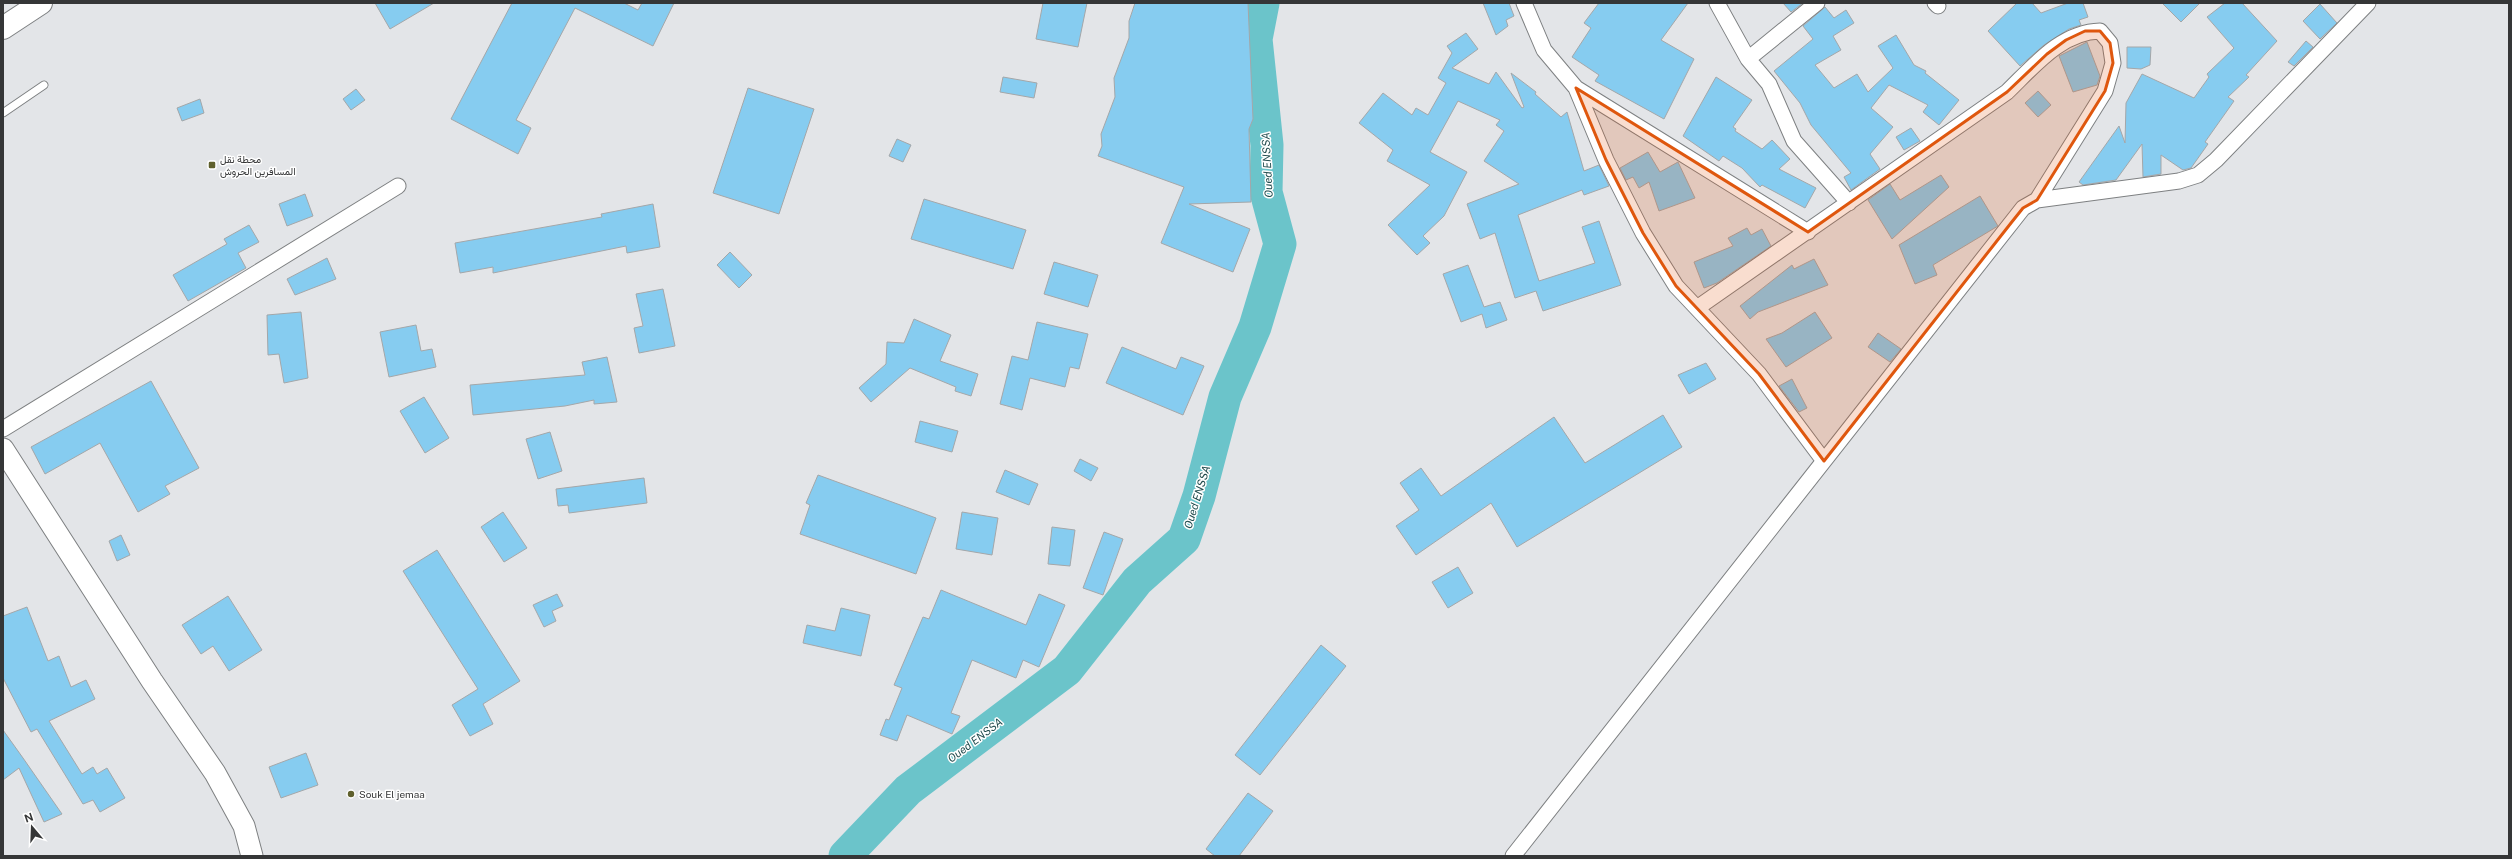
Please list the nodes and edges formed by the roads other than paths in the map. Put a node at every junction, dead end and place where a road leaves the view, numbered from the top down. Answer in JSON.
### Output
{"nodes":[{"id":1,"x":41,"y":3,"type":"edge"},
{"id":2,"x":1524,"y":3,"type":"edge"},
{"id":3,"x":1717,"y":3,"type":"edge"},
{"id":4,"x":1817,"y":3,"type":"edge"},
{"id":5,"x":2368,"y":3,"type":"edge"},
{"id":6,"x":3,"y":28,"type":"edge"},
{"id":7,"x":1748,"y":59,"type":"junction"},
{"id":8,"x":44,"y":85,"type":"dead end"},
{"id":9,"x":1576,"y":88,"type":"junction"},
{"id":10,"x":3,"y":113,"type":"edge"},
{"id":11,"x":398,"y":186,"type":"dead end"},
{"id":12,"x":2037,"y":200,"type":"junction"},
{"id":13,"x":1849,"y":203,"type":"junction"},
{"id":14,"x":1808,"y":232,"type":"junction"},
{"id":15,"x":1697,"y":308,"type":"junction"},
{"id":16,"x":3,"y":429,"type":"edge"},
{"id":17,"x":3,"y":449,"type":"edge"},
{"id":18,"x":1824,"y":461,"type":"junction"},
{"id":19,"x":252,"y":856,"type":"edge"},
{"id":20,"x":1513,"y":856,"type":"edge"}],
"edges":[{"from":1,"to":6,"type":"highway"},
{"from":2,"to":9,"type":"street"},
{"from":3,"to":7,"type":"street"},
{"from":4,"to":7,"type":"street"},
{"from":5,"to":12,"type":"street"},
{"from":7,"to":13,"type":"street"},
{"from":8,"to":10,"type":"lane"},
{"from":9,"to":14,"type":"street"},
{"from":9,"to":15,"type":"street"},
{"from":11,"to":16,"type":"street"},
{"from":12,"to":13,"type":"street"},
{"from":12,"to":18,"type":"street"},
{"from":13,"to":14,"type":"street"},
{"from":14,"to":15,"type":"street"},
{"from":15,"to":18,"type":"street"},
{"from":17,"to":19,"type":"main road"},
{"from":18,"to":20,"type":"street"}]}
